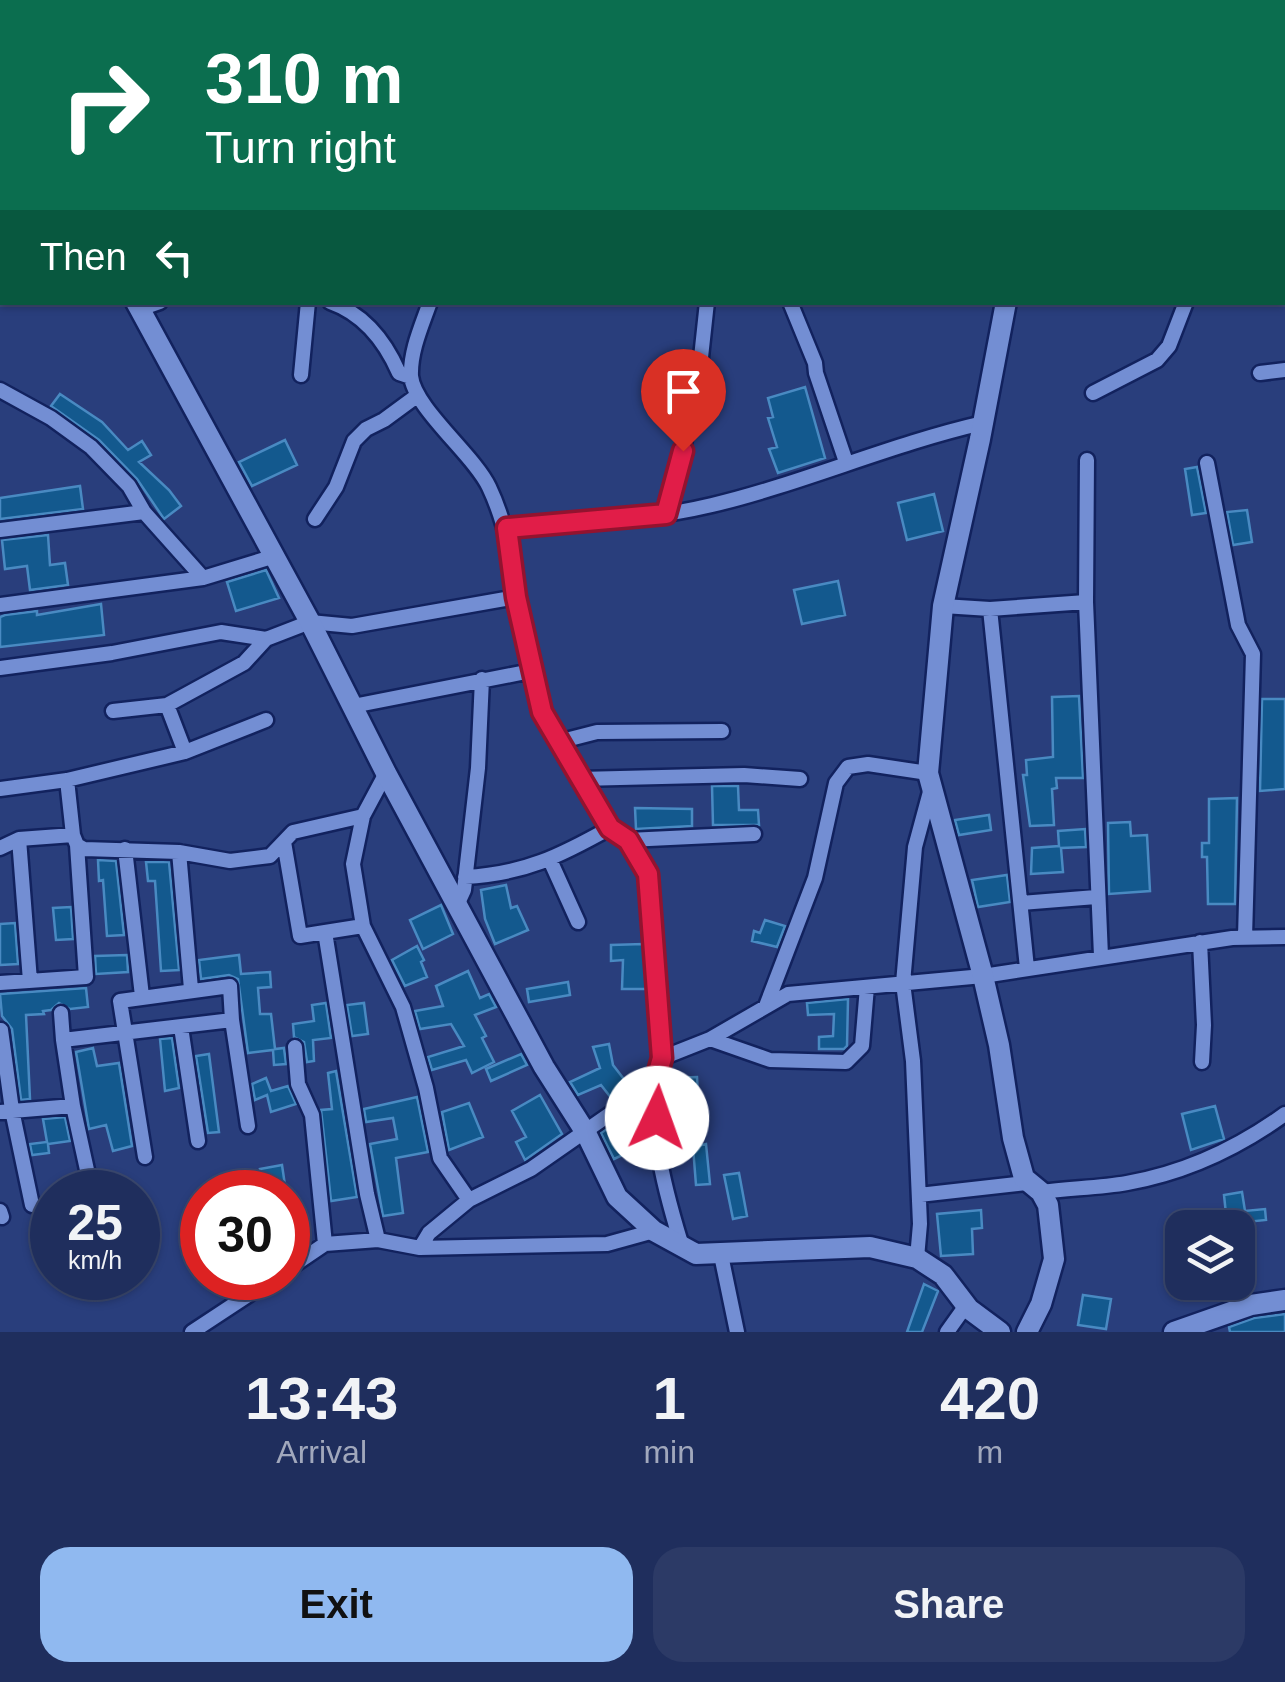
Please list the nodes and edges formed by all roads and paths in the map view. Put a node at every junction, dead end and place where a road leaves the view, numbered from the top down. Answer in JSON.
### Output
{"nodes":[{"id":1,"x":145,"y":305,"type":"edge"},
{"id":2,"x":308,"y":305,"type":"edge"},
{"id":3,"x":339,"y":305,"type":"edge"},
{"id":4,"x":429,"y":305,"type":"edge"},
{"id":5,"x":707,"y":305,"type":"edge"},
{"id":6,"x":791,"y":305,"type":"edge"},
{"id":7,"x":1005,"y":305,"type":"edge"},
{"id":8,"x":1185,"y":305,"type":"edge"},
{"id":9,"x":1285,"y":370,"type":"edge"},
{"id":10,"x":1260,"y":373,"type":"dead end"},
{"id":11,"x":301,"y":375,"type":"dead end"},
{"id":12,"x":411,"y":377,"type":"junction"},
{"id":13,"x":0,"y":390,"type":"edge"},
{"id":14,"x":1093,"y":392,"type":"dead end"},
{"id":15,"x":418,"y":395,"type":"junction"},
{"id":16,"x":983,"y":423,"type":"junction"},
{"id":17,"x":1088,"y":460,"type":"dead end"},
{"id":18,"x":846,"y":462,"type":"junction"},
{"id":19,"x":1207,"y":462,"type":"dead end"},
{"id":20,"x":144,"y":512,"type":"junction"},
{"id":21,"x":666,"y":514,"type":"junction"},
{"id":22,"x":315,"y":520,"type":"dead end"},
{"id":23,"x":507,"y":528,"type":"junction"},
{"id":24,"x":0,"y":530,"type":"edge"},
{"id":25,"x":275,"y":556,"type":"junction"},
{"id":26,"x":204,"y":578,"type":"junction"},
{"id":27,"x":516,"y":597,"type":"junction"},
{"id":28,"x":1086,"y":602,"type":"junction"},
{"id":29,"x":0,"y":605,"type":"edge"},
{"id":30,"x":942,"y":606,"type":"junction"},
{"id":31,"x":990,"y":609,"type":"junction"},
{"id":32,"x":310,"y":622,"type":"junction"},
{"id":33,"x":266,"y":639,"type":"junction"},
{"id":34,"x":0,"y":668,"type":"edge"},
{"id":35,"x":531,"y":671,"type":"junction"},
{"id":36,"x":482,"y":679,"type":"junction"},
{"id":37,"x":167,"y":706,"type":"junction"},
{"id":38,"x":353,"y":706,"type":"junction"},
{"id":39,"x":112,"y":711,"type":"dead end"},
{"id":40,"x":266,"y":720,"type":"dead end"},
{"id":41,"x":722,"y":731,"type":"dead end"},
{"id":42,"x":558,"y":742,"type":"junction"},
{"id":43,"x":185,"y":752,"type":"junction"},
{"id":44,"x":386,"y":773,"type":"junction"},
{"id":45,"x":579,"y":779,"type":"junction"},
{"id":46,"x":800,"y":779,"type":"dead end"},
{"id":47,"x":67,"y":780,"type":"junction"},
{"id":48,"x":930,"y":780,"type":"junction"},
{"id":49,"x":0,"y":789,"type":"edge"},
{"id":50,"x":363,"y":816,"type":"junction"},
{"id":51,"x":610,"y":828,"type":"junction"},
{"id":52,"x":754,"y":834,"type":"dead end"},
{"id":53,"x":20,"y":838,"type":"junction"},
{"id":54,"x":75,"y":840,"type":"junction"},
{"id":55,"x":628,"y":840,"type":"junction"},
{"id":56,"x":284,"y":842,"type":"junction"},
{"id":57,"x":0,"y":848,"type":"edge"},
{"id":58,"x":125,"y":849,"type":"junction"},
{"id":59,"x":179,"y":852,"type":"junction"},
{"id":60,"x":550,"y":860,"type":"junction"},
{"id":61,"x":465,"y":877,"type":"junction"},
{"id":62,"x":1096,"y":897,"type":"junction"},
{"id":63,"x":1020,"y":903,"type":"junction"},
{"id":64,"x":458,"y":904,"type":"junction"},
{"id":65,"x":578,"y":922,"type":"dead end"},
{"id":66,"x":363,"y":926,"type":"junction"},
{"id":67,"x":326,"y":932,"type":"junction"},
{"id":68,"x":1246,"y":937,"type":"junction"},
{"id":69,"x":1285,"y":937,"type":"edge"},
{"id":70,"x":1200,"y":942,"type":"junction"},
{"id":71,"x":1100,"y":956,"type":"junction"},
{"id":72,"x":1027,"y":968,"type":"junction"},
{"id":73,"x":983,"y":976,"type":"junction"},
{"id":74,"x":30,"y":981,"type":"junction"},
{"id":75,"x":0,"y":983,"type":"edge"},
{"id":76,"x":903,"y":984,"type":"junction"},
{"id":77,"x":867,"y":987,"type":"junction"},
{"id":78,"x":191,"y":989,"type":"junction"},
{"id":79,"x":142,"y":996,"type":"junction"},
{"id":80,"x":766,"y":1007,"type":"junction"},
{"id":81,"x":61,"y":1013,"type":"dead end"},
{"id":82,"x":232,"y":1020,"type":"junction"},
{"id":83,"x":181,"y":1027,"type":"junction"},
{"id":84,"x":1,"y":1030,"type":"edge"},
{"id":85,"x":124,"y":1033,"type":"junction"},
{"id":86,"x":710,"y":1039,"type":"junction"},
{"id":87,"x":63,"y":1040,"type":"junction"},
{"id":88,"x":295,"y":1047,"type":"dead end"},
{"id":89,"x":662,"y":1058,"type":"junction"},
{"id":90,"x":1202,"y":1062,"type":"dead end"},
{"id":91,"x":654,"y":1086,"type":"junction"},
{"id":92,"x":73,"y":1106,"type":"junction"},
{"id":93,"x":6,"y":1111,"type":"edge"},
{"id":94,"x":1285,"y":1114,"type":"edge"},
{"id":95,"x":248,"y":1126,"type":"dead end"},
{"id":96,"x":586,"y":1133,"type":"junction"},
{"id":97,"x":198,"y":1140,"type":"dead end"},
{"id":98,"x":145,"y":1156,"type":"dead end"},
{"id":99,"x":87,"y":1170,"type":"edge"},
{"id":100,"x":1033,"y":1188,"type":"junction"},
{"id":101,"x":919,"y":1195,"type":"junction"},
{"id":102,"x":30,"y":1199,"type":"edge"},
{"id":103,"x":469,"y":1200,"type":"junction"},
{"id":104,"x":654,"y":1231,"type":"junction"},
{"id":105,"x":378,"y":1240,"type":"junction"},
{"id":106,"x":681,"y":1243,"type":"junction"},
{"id":107,"x":325,"y":1244,"type":"junction"},
{"id":108,"x":420,"y":1248,"type":"junction"},
{"id":109,"x":310,"y":1254,"type":"edge"},
{"id":110,"x":721,"y":1254,"type":"junction"},
{"id":111,"x":917,"y":1258,"type":"junction"},
{"id":112,"x":241,"y":1300,"type":"edge"},
{"id":113,"x":1285,"y":1300,"type":"edge"},
{"id":114,"x":967,"y":1304,"type":"junction"},
{"id":115,"x":192,"y":1332,"type":"edge"},
{"id":116,"x":737,"y":1332,"type":"edge"},
{"id":117,"x":946,"y":1332,"type":"edge"},
{"id":118,"x":1000,"y":1332,"type":"edge"},
{"id":119,"x":1027,"y":1332,"type":"edge"},
{"id":120,"x":1174,"y":1332,"type":"edge"}],
"edges":[{"from":1,"to":25,"type":"main road"},
{"from":2,"to":11,"type":"street"},
{"from":3,"to":12,"type":"street"},
{"from":4,"to":12,"type":"street"},
{"from":5,"to":21,"type":"street"},
{"from":6,"to":18,"type":"street"},
{"from":7,"to":16,"type":"main road"},
{"from":8,"to":14,"type":"street"},
{"from":9,"to":10,"type":"street"},
{"from":12,"to":15,"type":"street"},
{"from":13,"to":20,"type":"street"},
{"from":15,"to":22,"type":"street"},
{"from":15,"to":23,"type":"street"},
{"from":16,"to":18,"type":"street"},
{"from":16,"to":30,"type":"main road"},
{"from":17,"to":28,"type":"street"},
{"from":18,"to":21,"type":"street"},
{"from":19,"to":68,"type":"street"},
{"from":20,"to":24,"type":"street"},
{"from":20,"to":26,"type":"street"},
{"from":21,"to":23,"type":"street"},
{"from":23,"to":27,"type":"street"},
{"from":25,"to":26,"type":"street"},
{"from":25,"to":32,"type":"main road"},
{"from":26,"to":29,"type":"street"},
{"from":27,"to":32,"type":"street"},
{"from":27,"to":35,"type":"street"},
{"from":28,"to":31,"type":"street"},
{"from":28,"to":62,"type":"street"},
{"from":30,"to":31,"type":"street"},
{"from":30,"to":48,"type":"main road"},
{"from":31,"to":63,"type":"street"},
{"from":32,"to":33,"type":"street"},
{"from":32,"to":38,"type":"main road"},
{"from":33,"to":34,"type":"street"},
{"from":33,"to":37,"type":"street"},
{"from":35,"to":36,"type":"street"},
{"from":35,"to":42,"type":"street"},
{"from":36,"to":38,"type":"street"},
{"from":36,"to":61,"type":"street"},
{"from":37,"to":39,"type":"street"},
{"from":37,"to":43,"type":"street"},
{"from":38,"to":44,"type":"main road"},
{"from":40,"to":43,"type":"street"},
{"from":41,"to":42,"type":"street"},
{"from":42,"to":45,"type":"street"},
{"from":43,"to":47,"type":"street"},
{"from":44,"to":50,"type":"street"},
{"from":44,"to":64,"type":"main road"},
{"from":45,"to":46,"type":"street"},
{"from":45,"to":51,"type":"street"},
{"from":47,"to":49,"type":"street"},
{"from":47,"to":54,"type":"street"},
{"from":48,"to":73,"type":"main road"},
{"from":48,"to":76,"type":"street"},
{"from":48,"to":80,"type":"street"},
{"from":50,"to":56,"type":"street"},
{"from":50,"to":66,"type":"street"},
{"from":51,"to":55,"type":"street"},
{"from":51,"to":60,"type":"street"},
{"from":52,"to":55,"type":"street"},
{"from":53,"to":54,"type":"street"},
{"from":53,"to":57,"type":"street"},
{"from":53,"to":74,"type":"street"},
{"from":54,"to":58,"type":"street"},
{"from":54,"to":74,"type":"street"},
{"from":55,"to":89,"type":"street"},
{"from":56,"to":59,"type":"street"},
{"from":56,"to":67,"type":"street"},
{"from":58,"to":59,"type":"street"},
{"from":58,"to":79,"type":"street"},
{"from":59,"to":78,"type":"street"},
{"from":60,"to":61,"type":"street"},
{"from":60,"to":65,"type":"street"},
{"from":61,"to":64,"type":"street"},
{"from":62,"to":63,"type":"street"},
{"from":62,"to":71,"type":"street"},
{"from":63,"to":72,"type":"street"},
{"from":64,"to":96,"type":"main road"},
{"from":66,"to":67,"type":"street"},
{"from":66,"to":103,"type":"street"},
{"from":67,"to":105,"type":"street"},
{"from":68,"to":69,"type":"street"},
{"from":68,"to":70,"type":"street"},
{"from":70,"to":71,"type":"street"},
{"from":70,"to":90,"type":"street"},
{"from":71,"to":72,"type":"street"},
{"from":72,"to":73,"type":"street"},
{"from":73,"to":76,"type":"street"},
{"from":73,"to":100,"type":"main road"},
{"from":74,"to":75,"type":"street"},
{"from":76,"to":77,"type":"street"},
{"from":76,"to":101,"type":"street"},
{"from":77,"to":80,"type":"street"},
{"from":77,"to":86,"type":"street"},
{"from":78,"to":79,"type":"street"},
{"from":78,"to":82,"type":"street"},
{"from":79,"to":85,"type":"street"},
{"from":80,"to":86,"type":"street"},
{"from":81,"to":87,"type":"street"},
{"from":82,"to":83,"type":"street"},
{"from":82,"to":95,"type":"street"},
{"from":83,"to":85,"type":"street"},
{"from":83,"to":97,"type":"street"},
{"from":84,"to":93,"type":"street"},
{"from":85,"to":87,"type":"street"},
{"from":85,"to":98,"type":"street"},
{"from":86,"to":89,"type":"street"},
{"from":87,"to":92,"type":"street"},
{"from":88,"to":107,"type":"street"},
{"from":89,"to":91,"type":"street"},
{"from":91,"to":96,"type":"street"},
{"from":91,"to":106,"type":"street"},
{"from":92,"to":93,"type":"street"},
{"from":92,"to":99,"type":"street"},
{"from":93,"to":102,"type":"street"},
{"from":94,"to":100,"type":"street"},
{"from":96,"to":103,"type":"street"},
{"from":96,"to":104,"type":"main road"},
{"from":100,"to":101,"type":"street"},
{"from":100,"to":119,"type":"main road"},
{"from":101,"to":111,"type":"street"},
{"from":103,"to":108,"type":"street"},
{"from":104,"to":106,"type":"main road"},
{"from":104,"to":108,"type":"street"},
{"from":105,"to":107,"type":"street"},
{"from":105,"to":108,"type":"street"},
{"from":106,"to":110,"type":"main road"},
{"from":107,"to":109,"type":"street"},
{"from":110,"to":111,"type":"main road"},
{"from":110,"to":116,"type":"street"},
{"from":111,"to":114,"type":"main road"},
{"from":112,"to":115,"type":"street"},
{"from":113,"to":120,"type":"main road"},
{"from":114,"to":117,"type":"street"},
{"from":114,"to":118,"type":"main road"}]}
